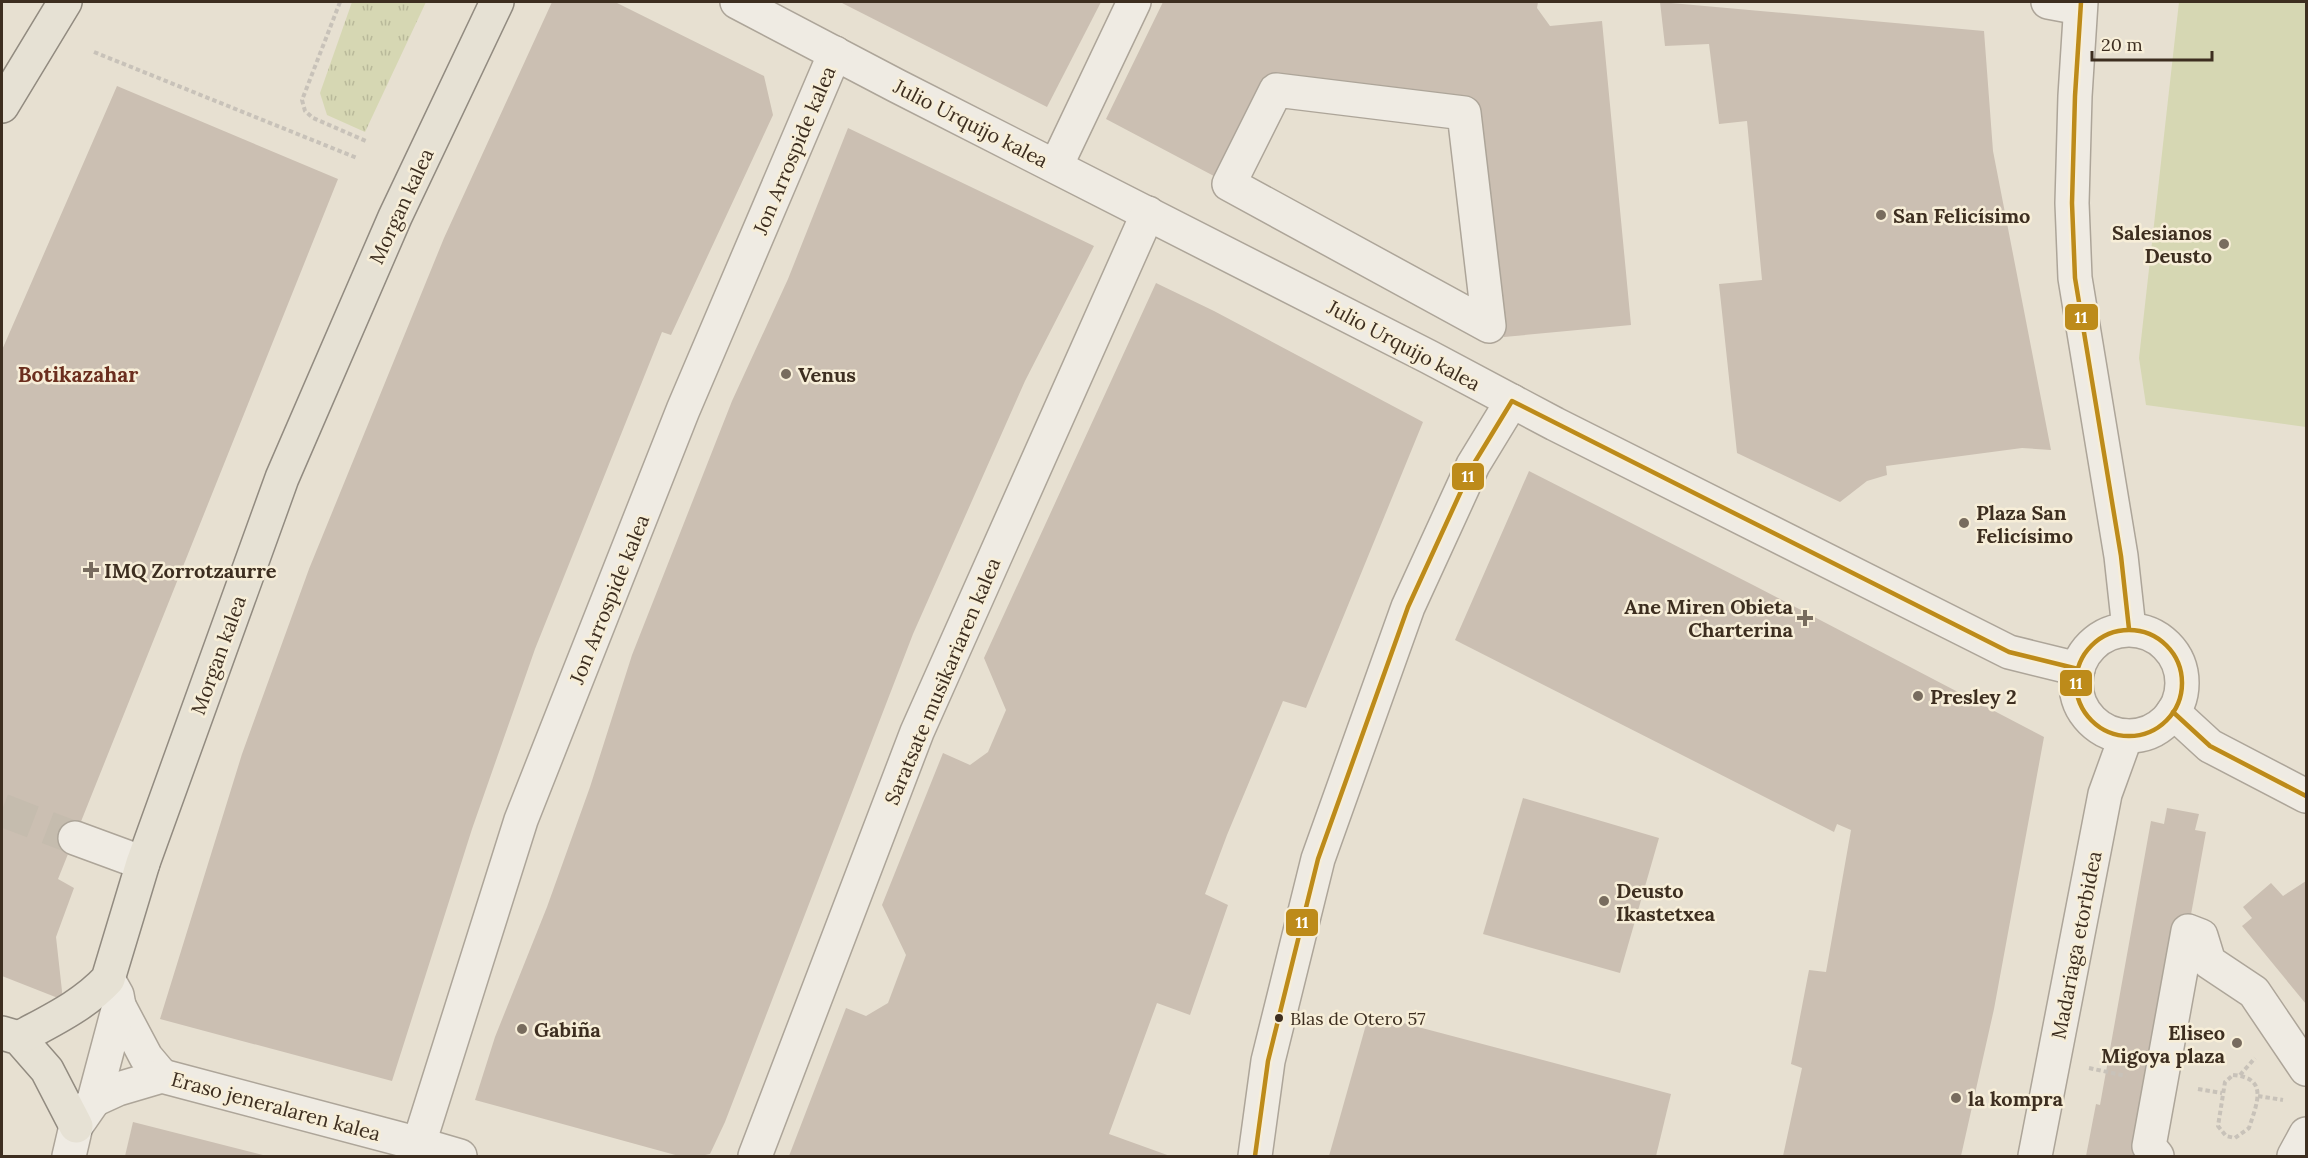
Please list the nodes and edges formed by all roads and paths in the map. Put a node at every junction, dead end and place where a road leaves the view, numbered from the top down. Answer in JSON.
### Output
{"nodes":[{"id":1,"x":65,"y":2,"type":"edge"},
{"id":2,"x":340,"y":2,"type":"edge"},
{"id":3,"x":497,"y":2,"type":"edge"},
{"id":4,"x":737,"y":2,"type":"edge"},
{"id":5,"x":1134,"y":2,"type":"edge"},
{"id":6,"x":2048,"y":2,"type":"edge"},
{"id":7,"x":2080,"y":5,"type":"edge"},
{"id":8,"x":94,"y":52,"type":"dead end"},
{"id":9,"x":835,"y":53,"type":"junction"},
{"id":10,"x":1276,"y":90,"type":"joint"},
{"id":11,"x":2,"y":106,"type":"edge"},
{"id":12,"x":366,"y":141,"type":"dead end"},
{"id":13,"x":357,"y":158,"type":"dead end"},
{"id":14,"x":1056,"y":166,"type":"junction"},
{"id":15,"x":1148,"y":213,"type":"junction"},
{"id":16,"x":1512,"y":402,"type":"junction"},
{"id":17,"x":2129,"y":629,"type":"junction"},
{"id":18,"x":2078,"y":669,"type":"junction"},
{"id":19,"x":2173,"y":712,"type":"junction"},
{"id":20,"x":2126,"y":736,"type":"junction"},
{"id":21,"x":2307,"y":796,"type":"edge"},
{"id":22,"x":75,"y":838,"type":"tunnel mouth"},
{"id":23,"x":143,"y":863,"type":"junction"},
{"id":24,"x":113,"y":992,"type":"junction"},
{"id":25,"x":10,"y":1036,"type":"edge"},
{"id":26,"x":2307,"y":1069,"type":"edge"},
{"id":27,"x":162,"y":1076,"type":"junction"},
{"id":28,"x":2222,"y":1093,"type":"joint"},
{"id":29,"x":80,"y":1127,"type":"edge"},
{"id":30,"x":2307,"y":1134,"type":"edge"},
{"id":31,"x":417,"y":1150,"type":"edge"},
{"id":32,"x":460,"y":1156,"type":"edge"},
{"id":33,"x":755,"y":1156,"type":"edge"},
{"id":34,"x":1255,"y":1156,"type":"edge"},
{"id":35,"x":2035,"y":1156,"type":"edge"},
{"id":36,"x":2157,"y":1156,"type":"edge"},
{"id":37,"x":2294,"y":1156,"type":"edge"}],
"edges":[{"from":1,"to":11,"type":"main road"},
{"from":2,"to":12,"type":"path"},
{"from":3,"to":23,"type":"main road","name":"Morgan kalea"},
{"from":4,"to":9,"type":"street","name":"Julio Urquijo kalea"},
{"from":5,"to":14,"type":"street"},
{"from":6,"to":7,"type":"street"},
{"from":7,"to":17,"type":"street"},
{"from":8,"to":13,"type":"path"},
{"from":9,"to":14,"type":"street","name":"Julio Urquijo kalea"},
{"from":9,"to":31,"type":"street","name":"Jon Arrospide kalea"},
{"from":10,"to":10,"type":"street"},
{"from":14,"to":15,"type":"street","name":"Julio Urquijo kalea"},
{"from":15,"to":16,"type":"street","name":"Julio Urquijo kalea"},
{"from":15,"to":33,"type":"street","name":"Saratsate musikariaren kalea"},
{"from":16,"to":18,"type":"street","name":"Julio Urquijo kalea"},
{"from":16,"to":34,"type":"street"},
{"from":17,"to":18,"type":"street"},
{"from":17,"to":19,"type":"street"},
{"from":18,"to":20,"type":"street"},
{"from":19,"to":20,"type":"street"},
{"from":19,"to":21,"type":"street"},
{"from":20,"to":35,"type":"street","name":"Madariaga etorbidea"},
{"from":22,"to":23,"type":"street"},
{"from":23,"to":24,"type":"main road","name":"Morgan kalea"},
{"from":24,"to":25,"type":"main road"},
{"from":24,"to":27,"type":"street","name":"Eraso jeneralaren kalea"},
{"from":24,"to":29,"type":"street","name":"Morgan kalea"},
{"from":25,"to":29,"type":"main road"},
{"from":26,"to":36,"type":"street"},
{"from":27,"to":29,"type":"street","name":"Eraso jeneralaren kalea"},
{"from":27,"to":31,"type":"street","name":"Eraso jeneralaren kalea"},
{"from":28,"to":28,"type":"path"},
{"from":30,"to":37,"type":"street"},
{"from":31,"to":32,"type":"street","name":"Eraso jeneralaren kalea"}]}
